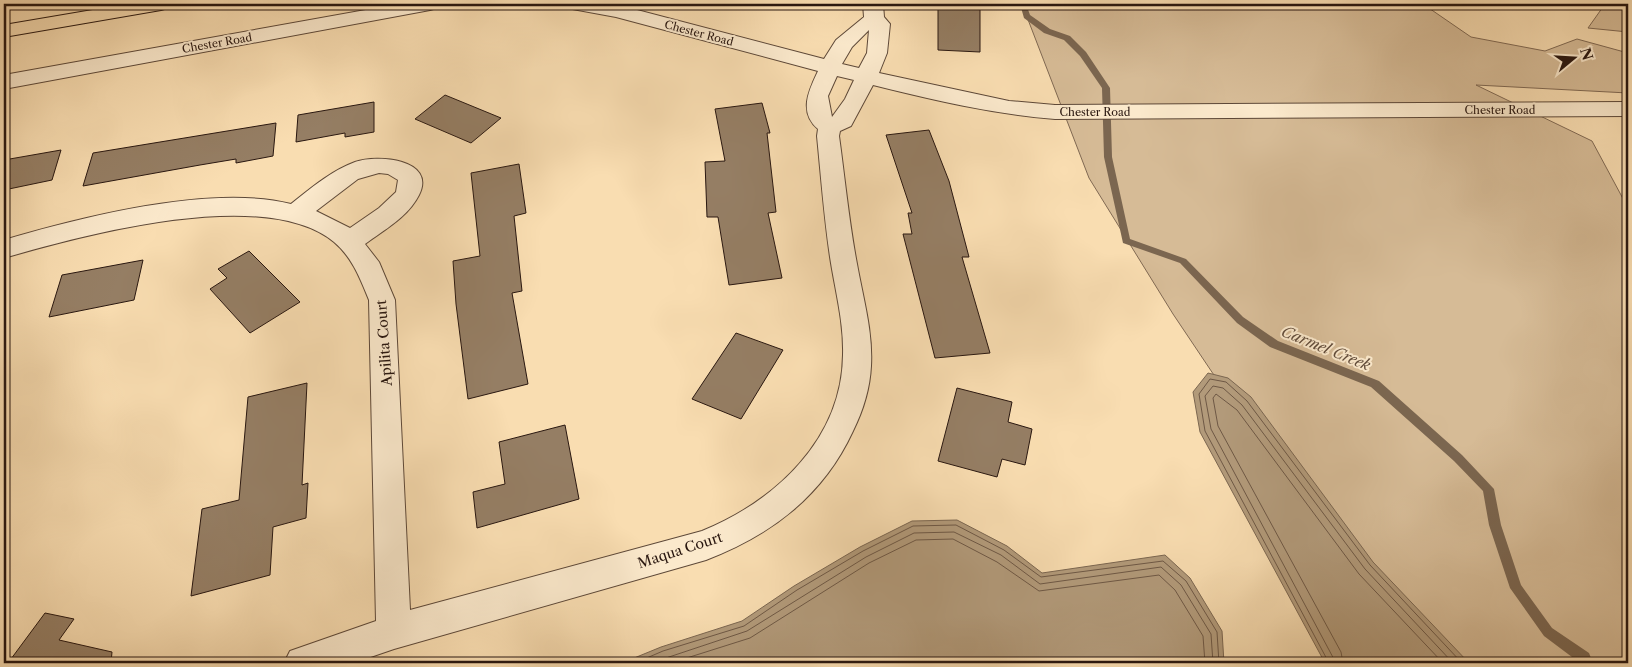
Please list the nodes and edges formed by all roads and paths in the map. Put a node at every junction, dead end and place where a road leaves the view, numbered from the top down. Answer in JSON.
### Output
{"nodes":[{"id":1,"x":161,"y":4,"type":"edge"},
{"id":2,"x":430,"y":4,"type":"edge"},
{"id":3,"x":574,"y":4,"type":"edge"},
{"id":4,"x":873,"y":12,"type":"edge"},
{"id":5,"x":4,"y":31,"type":"edge"},
{"id":6,"x":830,"y":67,"type":"junction"},
{"id":7,"x":866,"y":76,"type":"junction"},
{"id":8,"x":4,"y":82,"type":"edge"},
{"id":9,"x":1628,"y":109,"type":"edge"},
{"id":10,"x":830,"y":127,"type":"junction"},
{"id":11,"x":296,"y":214,"type":"junction"},
{"id":12,"x":348,"y":242,"type":"junction"},
{"id":13,"x":4,"y":249,"type":"edge"},
{"id":14,"x":394,"y":632,"type":"junction"},
{"id":15,"x":302,"y":663,"type":"edge"}],
"edges":[{"from":1,"to":5,"type":"highway"},
{"from":2,"to":8,"type":"street","name":"Chester Road"},
{"from":3,"to":6,"type":"street","name":"Chester Road"},
{"from":4,"to":6,"type":"street"},
{"from":4,"to":7,"type":"street"},
{"from":6,"to":7,"type":"street","name":"Chester Road"},
{"from":6,"to":10,"type":"street"},
{"from":7,"to":9,"type":"street","name":"Chester Road"},
{"from":7,"to":10,"type":"street"},
{"from":10,"to":14,"type":"street","name":"Maqua Court"},
{"from":11,"to":12,"type":"street","name":"Apilita Court"},
{"from":11,"to":12,"type":"street"},
{"from":11,"to":13,"type":"street","name":"Apilita Court"},
{"from":12,"to":14,"type":"street","name":"Apilita Court"},
{"from":14,"to":15,"type":"street","name":"Maqua Court"}]}
